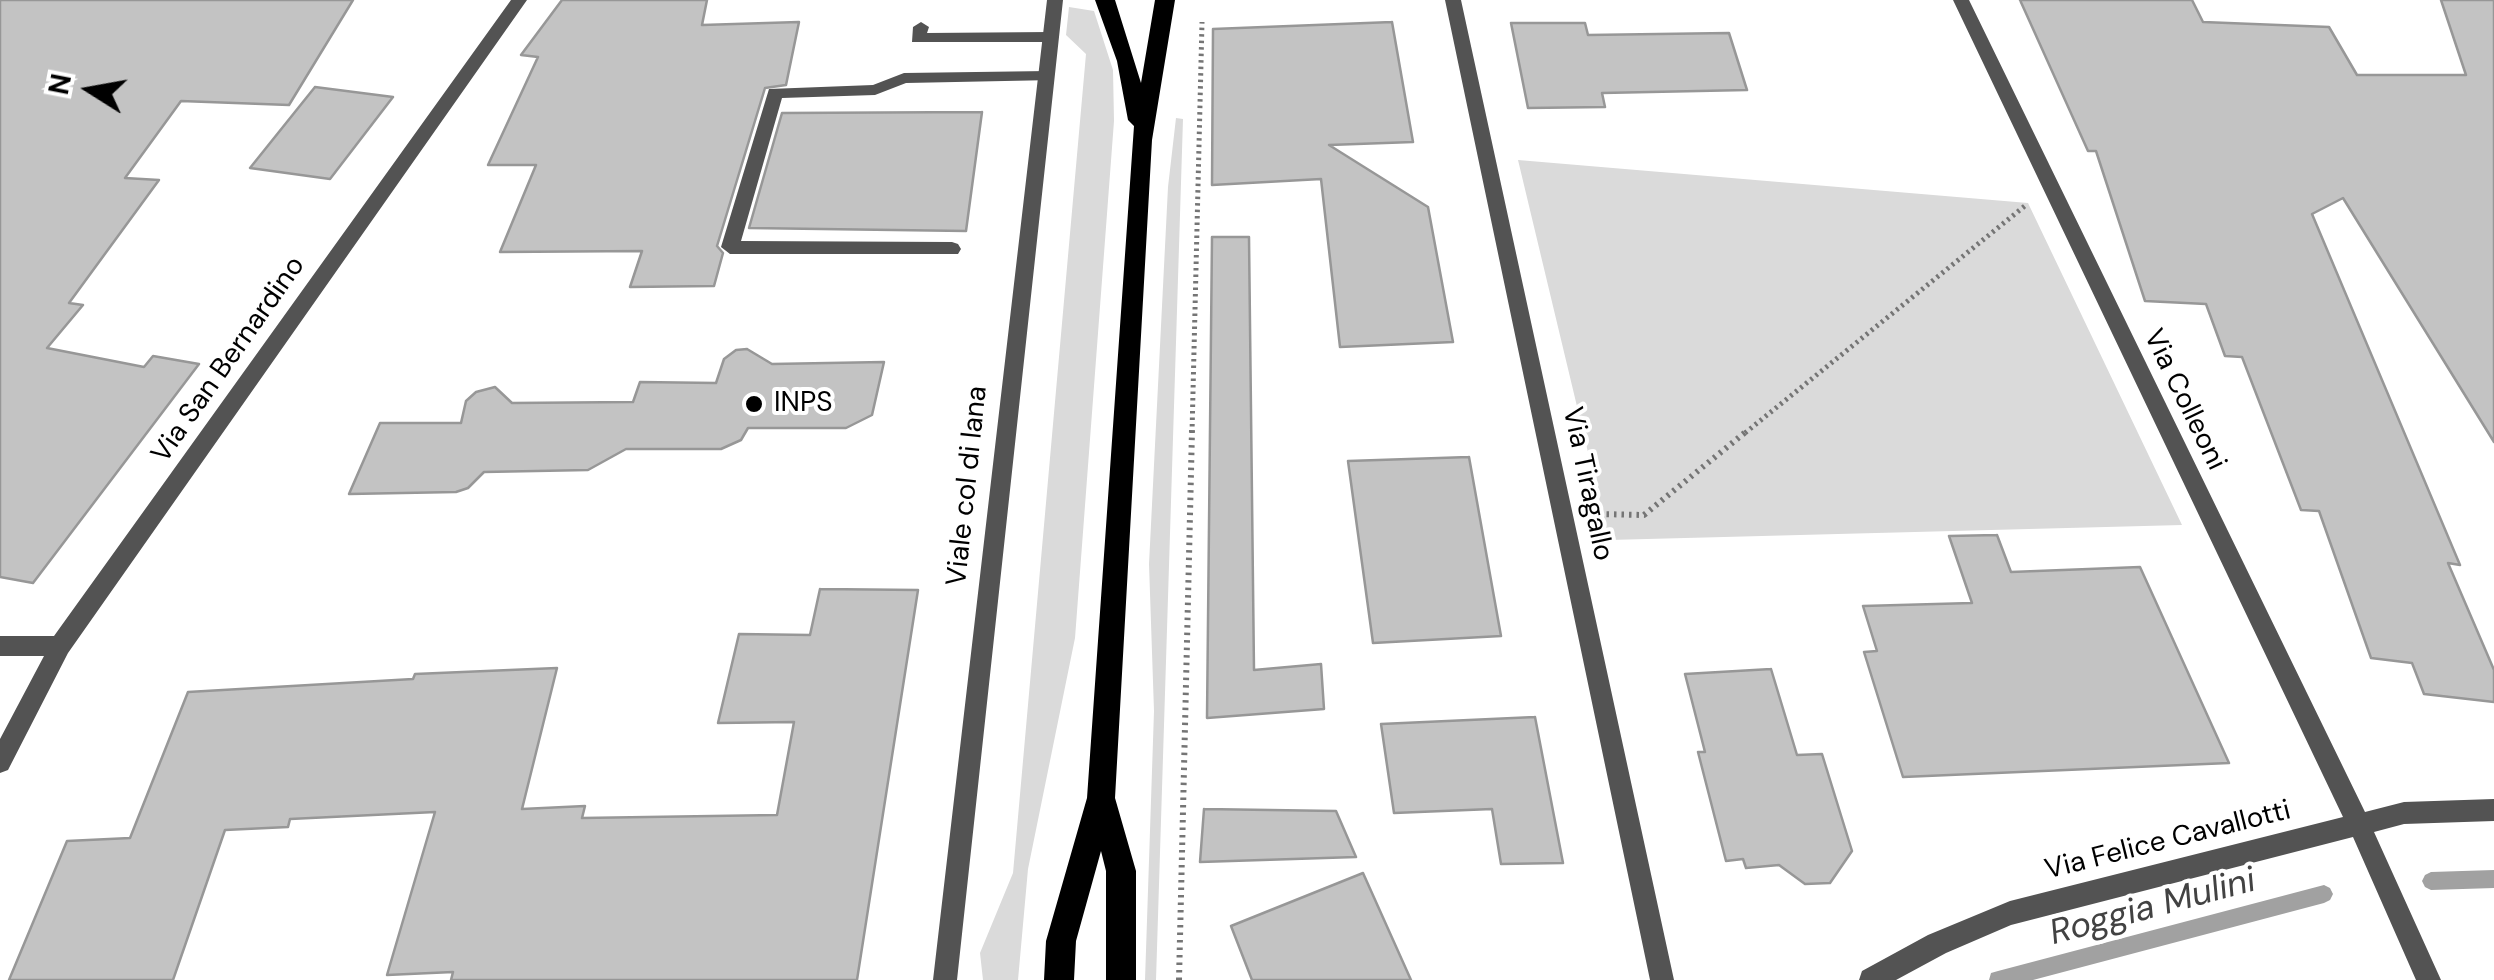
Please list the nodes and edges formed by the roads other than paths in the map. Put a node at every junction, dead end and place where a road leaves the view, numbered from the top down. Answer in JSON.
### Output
{"nodes":[{"id":1,"x":519,"y":0,"type":"edge"},
{"id":2,"x":1055,"y":0,"type":"edge"},
{"id":3,"x":1105,"y":0,"type":"edge"},
{"id":4,"x":1165,"y":0,"type":"edge"},
{"id":5,"x":1454,"y":0,"type":"edge"},
{"id":6,"x":1960,"y":0,"type":"edge"},
{"id":7,"x":921,"y":27,"type":"dead end"},
{"id":8,"x":1051,"y":37,"type":"junction"},
{"id":9,"x":1048,"y":76,"type":"junction"},
{"id":10,"x":1142,"y":140,"type":"junction"},
{"id":11,"x":952,"y":249,"type":"dead end"},
{"id":12,"x":0,"y":646,"type":"edge"},
{"id":13,"x":60,"y":646,"type":"junction"},
{"id":14,"x":0,"y":762,"type":"edge"},
{"id":15,"x":1101,"y":798,"type":"junction"},
{"id":16,"x":2494,"y":810,"type":"edge"},
{"id":17,"x":2358,"y":823,"type":"junction"},
{"id":18,"x":945,"y":980,"type":"edge"},
{"id":19,"x":1059,"y":980,"type":"edge"},
{"id":20,"x":1121,"y":980,"type":"edge"},
{"id":21,"x":1662,"y":980,"type":"edge"},
{"id":22,"x":1871,"y":980,"type":"edge"},
{"id":23,"x":2428,"y":980,"type":"edge"}],
"edges":[{"from":1,"to":13,"type":"street","name":"Via San Bernardino"},
{"from":2,"to":8,"type":"street","name":"Viale col di lana"},
{"from":3,"to":10,"type":"main road"},
{"from":4,"to":10,"type":"main road"},
{"from":5,"to":21,"type":"street","name":"Via Tiragallo"},
{"from":6,"to":17,"type":"street","name":"Via Colleoni"},
{"from":7,"to":8,"type":"street"},
{"from":8,"to":9,"type":"street","name":"Viale col di lana"},
{"from":9,"to":11,"type":"street"},
{"from":9,"to":18,"type":"street","name":"Viale col di lana"},
{"from":10,"to":15,"type":"main road"},
{"from":12,"to":13,"type":"street"},
{"from":13,"to":14,"type":"street","name":"Via San Bernardino"},
{"from":15,"to":19,"type":"main road"},
{"from":15,"to":20,"type":"main road"},
{"from":16,"to":17,"type":"street","name":"Via Felice Cavallotti"},
{"from":17,"to":22,"type":"street","name":"Via Felice Cavallotti"},
{"from":17,"to":23,"type":"street","name":"Via Colleoni"}]}
